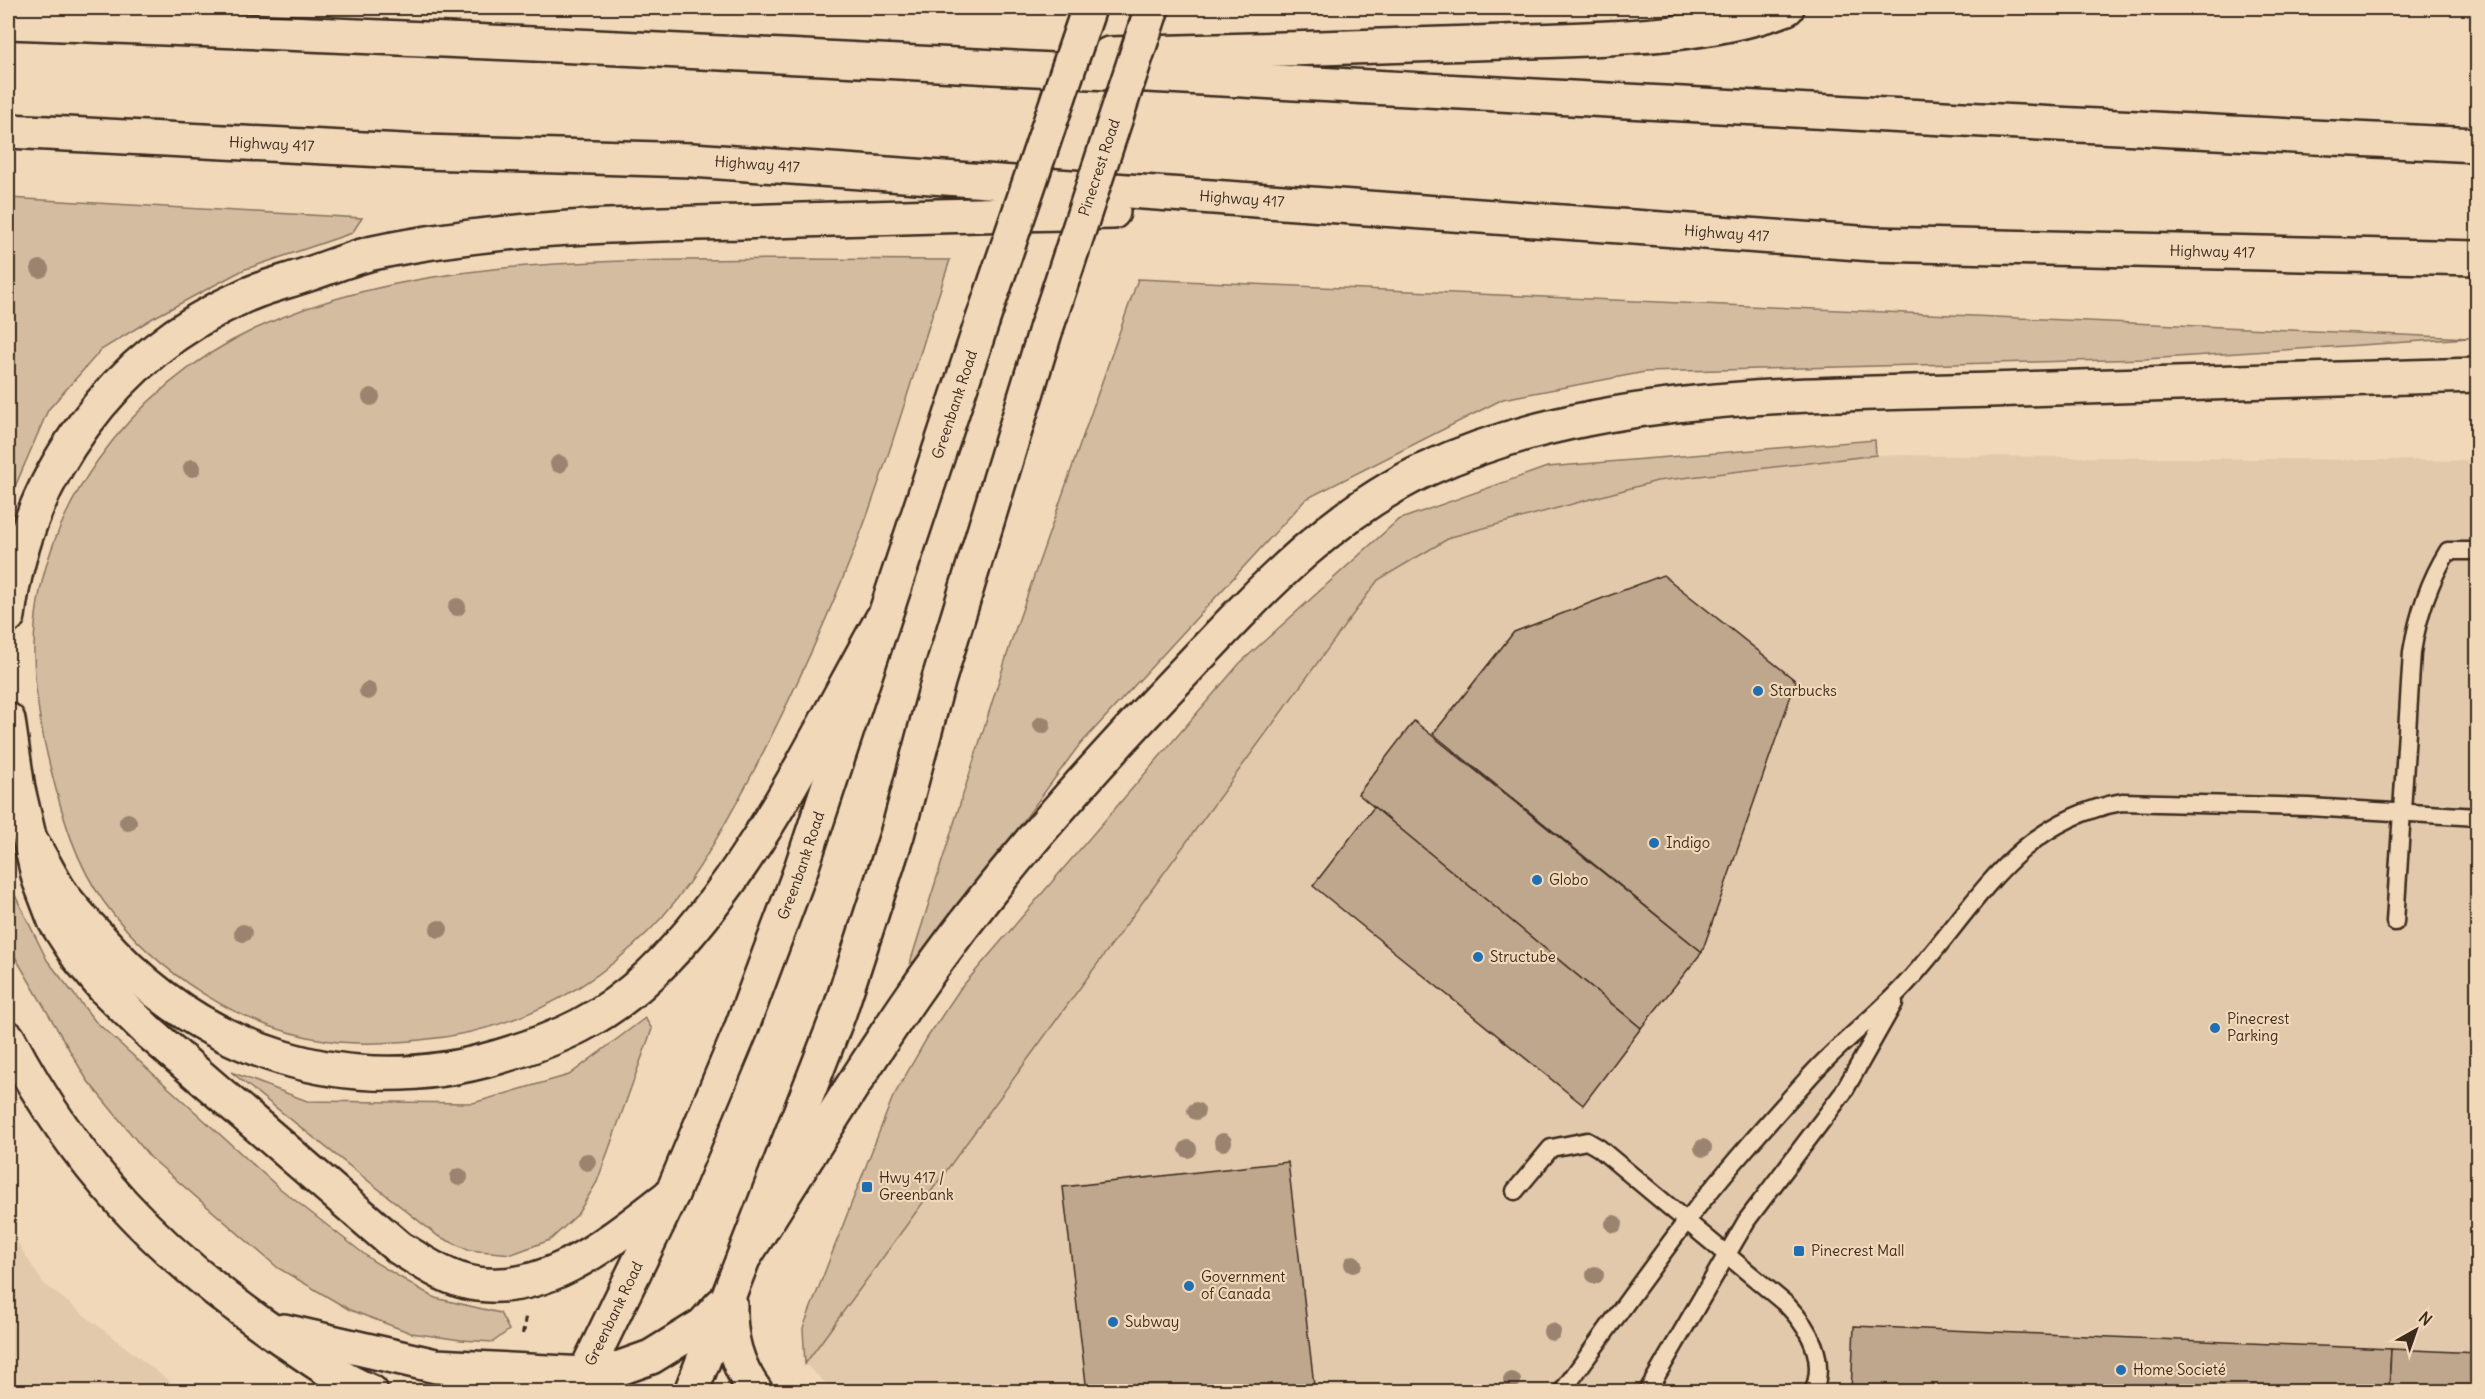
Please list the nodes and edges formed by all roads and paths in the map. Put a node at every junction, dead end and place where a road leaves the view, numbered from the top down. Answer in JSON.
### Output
{"nodes":[{"id":1,"x":1089,"y":8,"type":"edge"},
{"id":2,"x":1152,"y":8,"type":"edge"},
{"id":3,"x":1787,"y":8,"type":"edge"},
{"id":4,"x":8,"y":22,"type":"edge"},
{"id":5,"x":879,"y":61,"type":"junction"},
{"id":6,"x":8,"y":130,"type":"edge"},
{"id":7,"x":2478,"y":145,"type":"edge"},
{"id":8,"x":1369,"y":209,"type":"junction"},
{"id":9,"x":2478,"y":258,"type":"edge"},
{"id":10,"x":2478,"y":375,"type":"edge"},
{"id":11,"x":2478,"y":551,"type":"edge"},
{"id":12,"x":8,"y":616,"type":"edge"},
{"id":13,"x":882,"y":619,"type":"junction"},
{"id":14,"x":8,"y":720,"type":"edge"},
{"id":15,"x":2401,"y":813,"type":"junction"},
{"id":16,"x":2478,"y":817,"type":"edge"},
{"id":17,"x":31,"y":841,"type":"junction"},
{"id":18,"x":2395,"y":922,"type":"dead end"},
{"id":19,"x":1903,"y":987,"type":"junction"},
{"id":20,"x":8,"y":1038,"type":"edge"},
{"id":21,"x":1515,"y":1191,"type":"dead end"},
{"id":22,"x":672,"y":1194,"type":"junction"},
{"id":23,"x":1687,"y":1221,"type":"junction"},
{"id":24,"x":746,"y":1254,"type":"junction"},
{"id":25,"x":1727,"y":1254,"type":"junction"},
{"id":26,"x":730,"y":1294,"type":"junction"},
{"id":27,"x":527,"y":1311,"type":"dead end"},
{"id":28,"x":265,"y":1327,"type":"junction"},
{"id":29,"x":522,"y":1342,"type":"dead end"},
{"id":30,"x":580,"y":1383,"type":"edge"},
{"id":31,"x":365,"y":1390,"type":"edge"},
{"id":32,"x":691,"y":1392,"type":"edge"},
{"id":33,"x":756,"y":1392,"type":"edge"},
{"id":34,"x":1562,"y":1392,"type":"edge"},
{"id":35,"x":1647,"y":1392,"type":"edge"},
{"id":36,"x":1813,"y":1392,"type":"edge"}],
"edges":[{"from":1,"to":13,"type":"main road","name":"Greenbank Road","bridge":true},
{"from":2,"to":24,"type":"main road","name":"Pinecrest Road","bridge":true},
{"from":3,"to":5,"type":"main road"},
{"from":4,"to":5,"type":"main road"},
{"from":5,"to":7,"type":"main road"},
{"from":6,"to":8,"type":"main road","name":"Highway 417"},
{"from":8,"to":9,"type":"main road","name":"Highway 417"},
{"from":8,"to":12,"type":"main road"},
{"from":10,"to":24,"type":"main road"},
{"from":11,"to":15,"type":"lane"},
{"from":13,"to":17,"type":"main road"},
{"from":13,"to":22,"type":"main road","name":"Greenbank Road"},
{"from":14,"to":17,"type":"main road"},
{"from":15,"to":16,"type":"lane"},
{"from":15,"to":18,"type":"lane"},
{"from":15,"to":19,"type":"lane"},
{"from":17,"to":22,"type":"main road"},
{"from":19,"to":23,"type":"lane"},
{"from":19,"to":25,"type":"lane"},
{"from":20,"to":28,"type":"main road"},
{"from":21,"to":23,"type":"lane"},
{"from":22,"to":30,"type":"main road","name":"Greenbank Road"},
{"from":23,"to":25,"type":"lane"},
{"from":23,"to":34,"type":"lane"},
{"from":24,"to":26,"type":"main road"},
{"from":25,"to":35,"type":"lane"},
{"from":25,"to":36,"type":"lane"},
{"from":26,"to":30,"type":"main road"},
{"from":26,"to":32,"type":"main road"},
{"from":26,"to":33,"type":"main road"},
{"from":27,"to":29,"type":"path"},
{"from":28,"to":30,"type":"main road"},
{"from":28,"to":31,"type":"main road"}]}
